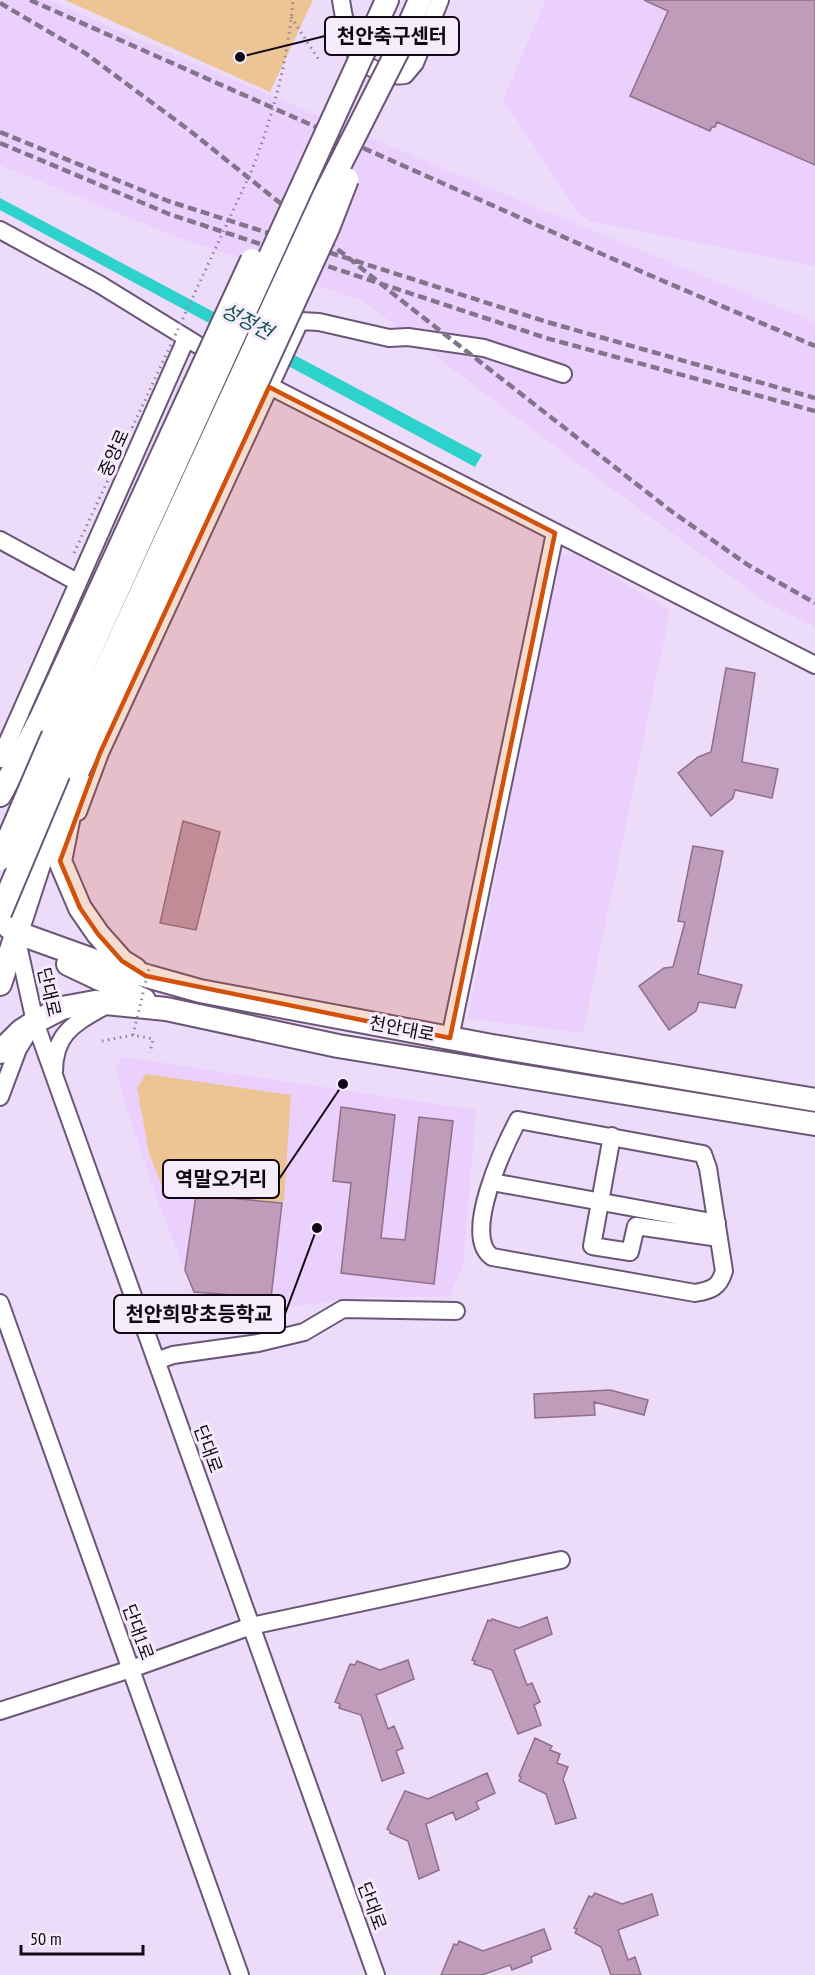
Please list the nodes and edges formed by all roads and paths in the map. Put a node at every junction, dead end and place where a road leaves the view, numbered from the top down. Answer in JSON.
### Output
{"nodes":[{"id":1,"x":293,"y":0,"type":"edge"},
{"id":2,"x":341,"y":0,"type":"edge"},
{"id":3,"x":377,"y":0,"type":"edge"},
{"id":4,"x":387,"y":0,"type":"edge"},
{"id":5,"x":420,"y":0,"type":"edge"},
{"id":6,"x":440,"y":0,"type":"edge"},
{"id":7,"x":291,"y":17,"type":"junction"},
{"id":8,"x":399,"y":48,"type":"junction"},
{"id":9,"x":319,"y":60,"type":"dead end"},
{"id":10,"x":0,"y":230,"type":"edge"},
{"id":11,"x":186,"y":339,"type":"junction"},
{"id":12,"x":563,"y":374,"type":"dead end"},
{"id":13,"x":225,"y":383,"type":"junction"},
{"id":14,"x":269,"y":387,"type":"junction"},
{"id":15,"x":164,"y":389,"type":"junction"},
{"id":16,"x":250,"y":430,"type":"junction"},
{"id":17,"x":555,"y":533,"type":"junction"},
{"id":18,"x":0,"y":540,"type":"edge"},
{"id":19,"x":74,"y":553,"type":"dead end"},
{"id":20,"x":77,"y":582,"type":"junction"},
{"id":21,"x":815,"y":665,"type":"edge"},
{"id":22,"x":0,"y":759,"type":"edge"},
{"id":23,"x":78,"y":771,"type":"junction"},
{"id":24,"x":0,"y":795,"type":"edge"},
{"id":25,"x":0,"y":859,"type":"edge"},
{"id":26,"x":60,"y":861,"type":"junction"},
{"id":27,"x":0,"y":913,"type":"edge"},
{"id":28,"x":8,"y":926,"type":"edge"},
{"id":29,"x":148,"y":968,"type":"junction"},
{"id":30,"x":0,"y":984,"type":"edge"},
{"id":31,"x":110,"y":1003,"type":"junction"},
{"id":32,"x":166,"y":1009,"type":"junction"},
{"id":33,"x":35,"y":1022,"type":"junction"},
{"id":34,"x":133,"y":1035,"type":"junction"},
{"id":35,"x":450,"y":1038,"type":"junction"},
{"id":36,"x":102,"y":1041,"type":"dead end"},
{"id":37,"x":0,"y":1052,"type":"edge"},
{"id":38,"x":150,"y":1053,"type":"dead end"},
{"id":39,"x":55,"y":1078,"type":"junction"},
{"id":40,"x":0,"y":1096,"type":"edge"},
{"id":41,"x":815,"y":1100,"type":"edge"},
{"id":42,"x":815,"y":1124,"type":"edge"},
{"id":43,"x":612,"y":1137,"type":"junction"},
{"id":44,"x":492,"y":1182,"type":"junction"},
{"id":45,"x":600,"y":1202,"type":"junction"},
{"id":46,"x":735,"y":1226,"type":"dead end"},
{"id":47,"x":718,"y":1230,"type":"junction"},
{"id":48,"x":0,"y":1303,"type":"edge"},
{"id":49,"x":456,"y":1311,"type":"dead end"},
{"id":50,"x":156,"y":1361,"type":"junction"},
{"id":51,"x":561,"y":1560,"type":"dead end"},
{"id":52,"x":251,"y":1626,"type":"junction"},
{"id":53,"x":131,"y":1669,"type":"junction"},
{"id":54,"x":0,"y":1711,"type":"edge"},
{"id":55,"x":240,"y":1975,"type":"edge"},
{"id":56,"x":376,"y":1975,"type":"edge"}],
"edges":[{"from":1,"to":7,"type":"path","bridge":true},
{"from":2,"to":6,"type":"street"},
{"from":3,"to":24,"type":"main road","bridge":true},
{"from":4,"to":25,"type":"main road","bridge":true},
{"from":5,"to":8,"type":"main road"},
{"from":7,"to":9,"type":"path"},
{"from":7,"to":19,"type":"path","bridge":true},
{"from":8,"to":23,"type":"main road","bridge":true},
{"from":8,"to":27,"type":"main road","bridge":true},
{"from":10,"to":11,"type":"street"},
{"from":11,"to":14,"type":"street"},
{"from":11,"to":15,"type":"street","name":"중앙로"},
{"from":12,"to":14,"type":"street"},
{"from":13,"to":14,"type":"street"},
{"from":13,"to":15,"type":"street"},
{"from":13,"to":16,"type":"street"},
{"from":14,"to":16,"type":"street"},
{"from":14,"to":17,"type":"street"},
{"from":15,"to":20,"type":"street","name":"중앙로"},
{"from":16,"to":26,"type":"street"},
{"from":17,"to":21,"type":"street"},
{"from":17,"to":35,"type":"street"},
{"from":18,"to":20,"type":"street"},
{"from":20,"to":22,"type":"street","name":"중앙로"},
{"from":23,"to":26,"type":"main road"},
{"from":23,"to":28,"type":"main road"},
{"from":26,"to":29,"type":"main road"},
{"from":28,"to":29,"type":"main road","name":"천안대로"},
{"from":28,"to":30,"type":"main road"},
{"from":28,"to":32,"type":"main road"},
{"from":28,"to":33,"type":"street","name":"단대로"},
{"from":29,"to":34,"type":"path","bridge":true},
{"from":29,"to":35,"type":"main road","name":"천안대로"},
{"from":31,"to":32,"type":"main road"},
{"from":31,"to":33,"type":"main road"},
{"from":31,"to":39,"type":"street"},
{"from":32,"to":42,"type":"main road","name":"천안대로"},
{"from":33,"to":37,"type":"main road"},
{"from":33,"to":39,"type":"street","name":"단대로"},
{"from":33,"to":40,"type":"street"},
{"from":34,"to":36,"type":"path"},
{"from":34,"to":38,"type":"path"},
{"from":35,"to":41,"type":"main road","name":"천안대로"},
{"from":39,"to":50,"type":"street","name":"단대로"},
{"from":43,"to":44,"type":"street"},
{"from":43,"to":45,"type":"street"},
{"from":43,"to":47,"type":"street"},
{"from":44,"to":45,"type":"street"},
{"from":44,"to":47,"type":"street"},
{"from":45,"to":47,"type":"street"},
{"from":45,"to":47,"type":"street"},
{"from":46,"to":47,"type":"street"},
{"from":48,"to":53,"type":"street","name":"단대1로"},
{"from":49,"to":50,"type":"street"},
{"from":50,"to":52,"type":"street","name":"단대로"},
{"from":51,"to":52,"type":"street"},
{"from":52,"to":53,"type":"street"},
{"from":52,"to":56,"type":"street","name":"단대로"},
{"from":53,"to":54,"type":"street"},
{"from":53,"to":55,"type":"street","name":"단대1로"}]}
